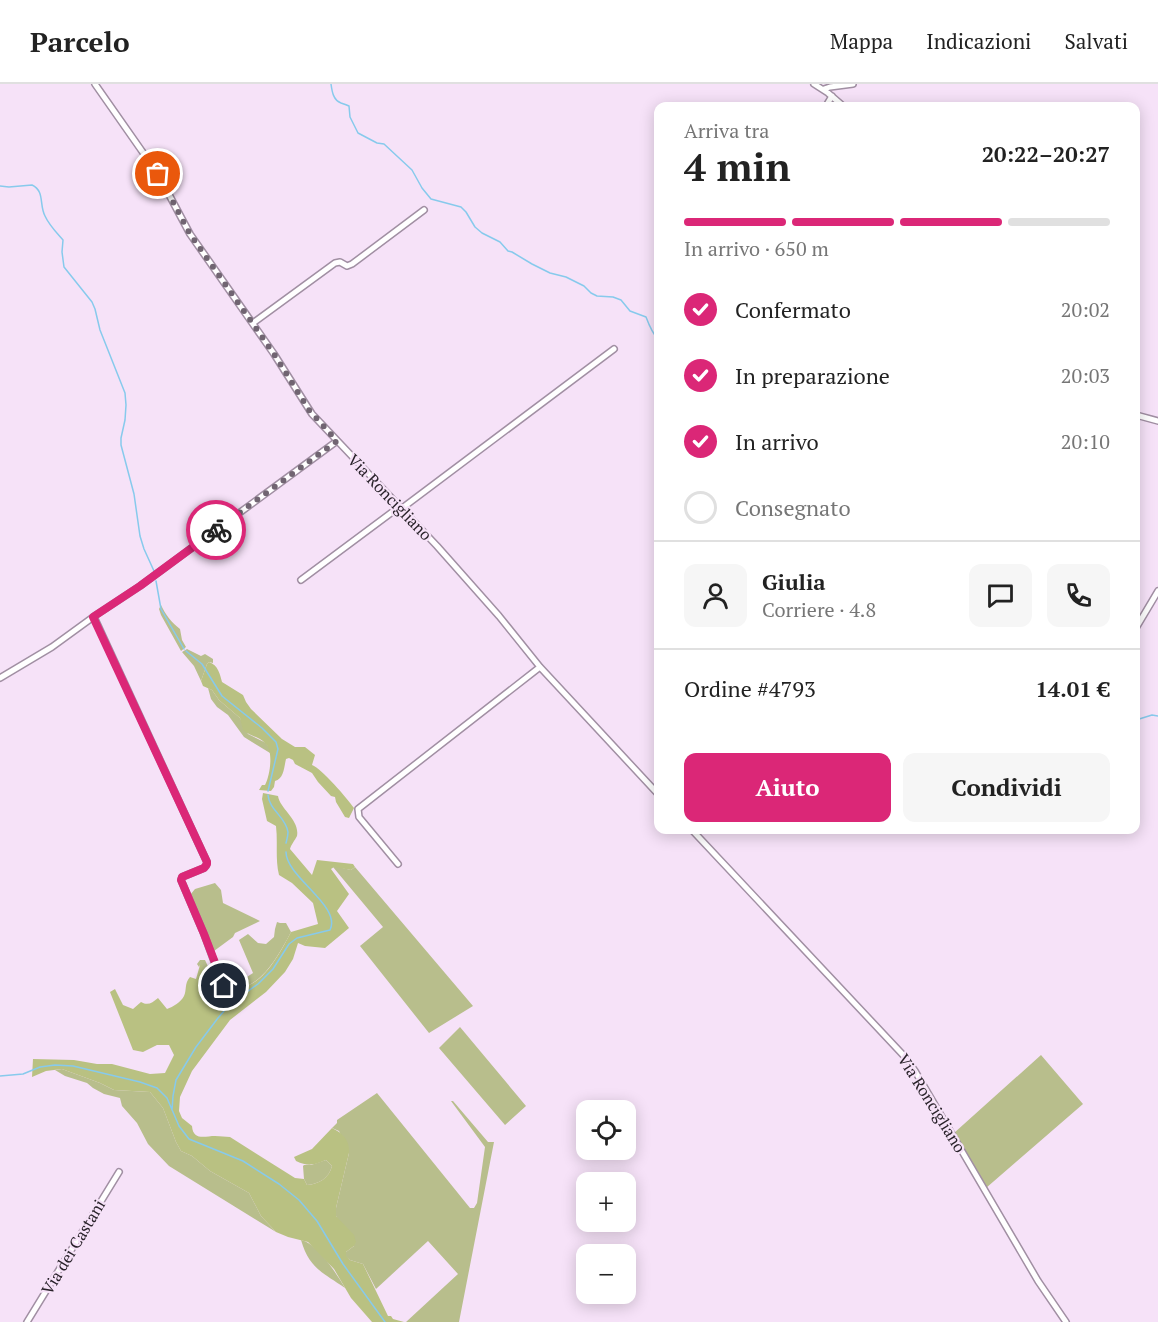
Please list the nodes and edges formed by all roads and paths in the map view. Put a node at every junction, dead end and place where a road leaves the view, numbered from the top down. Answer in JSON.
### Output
{"nodes":[{"id":1,"x":95,"y":84,"type":"edge"},
{"id":2,"x":814,"y":84,"type":"edge"},
{"id":3,"x":853,"y":84,"type":"edge"},
{"id":4,"x":824,"y":89,"type":"junction"},
{"id":5,"x":832,"y":96,"type":"junction"},
{"id":6,"x":828,"y":102,"type":"edge"},
{"id":7,"x":839,"y":102,"type":"edge"},
{"id":8,"x":424,"y":210,"type":"dead end"},
{"id":9,"x":253,"y":323,"type":"junction"},
{"id":10,"x":614,"y":349,"type":"dead end"},
{"id":11,"x":1140,"y":416,"type":"edge"},
{"id":12,"x":1158,"y":421,"type":"edge"},
{"id":13,"x":337,"y":441,"type":"junction"},
{"id":14,"x":400,"y":508,"type":"junction"},
{"id":15,"x":301,"y":580,"type":"dead end"},
{"id":16,"x":1158,"y":591,"type":"edge"},
{"id":17,"x":93,"y":617,"type":"junction"},
{"id":18,"x":1140,"y":621,"type":"edge"},
{"id":19,"x":540,"y":667,"type":"junction"},
{"id":20,"x":0,"y":678,"type":"edge"},
{"id":21,"x":654,"y":790,"type":"edge"},
{"id":22,"x":696,"y":834,"type":"edge"},
{"id":23,"x":398,"y":864,"type":"dead end"},
{"id":24,"x":224,"y":986,"type":"dead end"},
{"id":25,"x":119,"y":1172,"type":"dead end"},
{"id":26,"x":27,"y":1322,"type":"edge"},
{"id":27,"x":1066,"y":1322,"type":"edge"}],
"edges":[{"from":1,"to":9,"type":"street","name":"Via Roncigliano"},
{"from":2,"to":4,"type":"street"},
{"from":3,"to":4,"type":"street"},
{"from":4,"to":5,"type":"street"},
{"from":5,"to":6,"type":"street"},
{"from":5,"to":7,"type":"street"},
{"from":8,"to":9,"type":"street"},
{"from":9,"to":13,"type":"street","name":"Via Roncigliano"},
{"from":10,"to":14,"type":"street"},
{"from":11,"to":12,"type":"street"},
{"from":13,"to":14,"type":"street","name":"Via Roncigliano"},
{"from":13,"to":17,"type":"street"},
{"from":14,"to":15,"type":"street"},
{"from":14,"to":19,"type":"street","name":"Via Roncigliano"},
{"from":16,"to":18,"type":"street"},
{"from":17,"to":20,"type":"street"},
{"from":17,"to":24,"type":"street"},
{"from":19,"to":21,"type":"street","name":"Via Roncigliano"},
{"from":19,"to":23,"type":"street"},
{"from":22,"to":27,"type":"street","name":"Via Roncigliano"},
{"from":25,"to":26,"type":"street","name":"Via dei Castani"}]}
